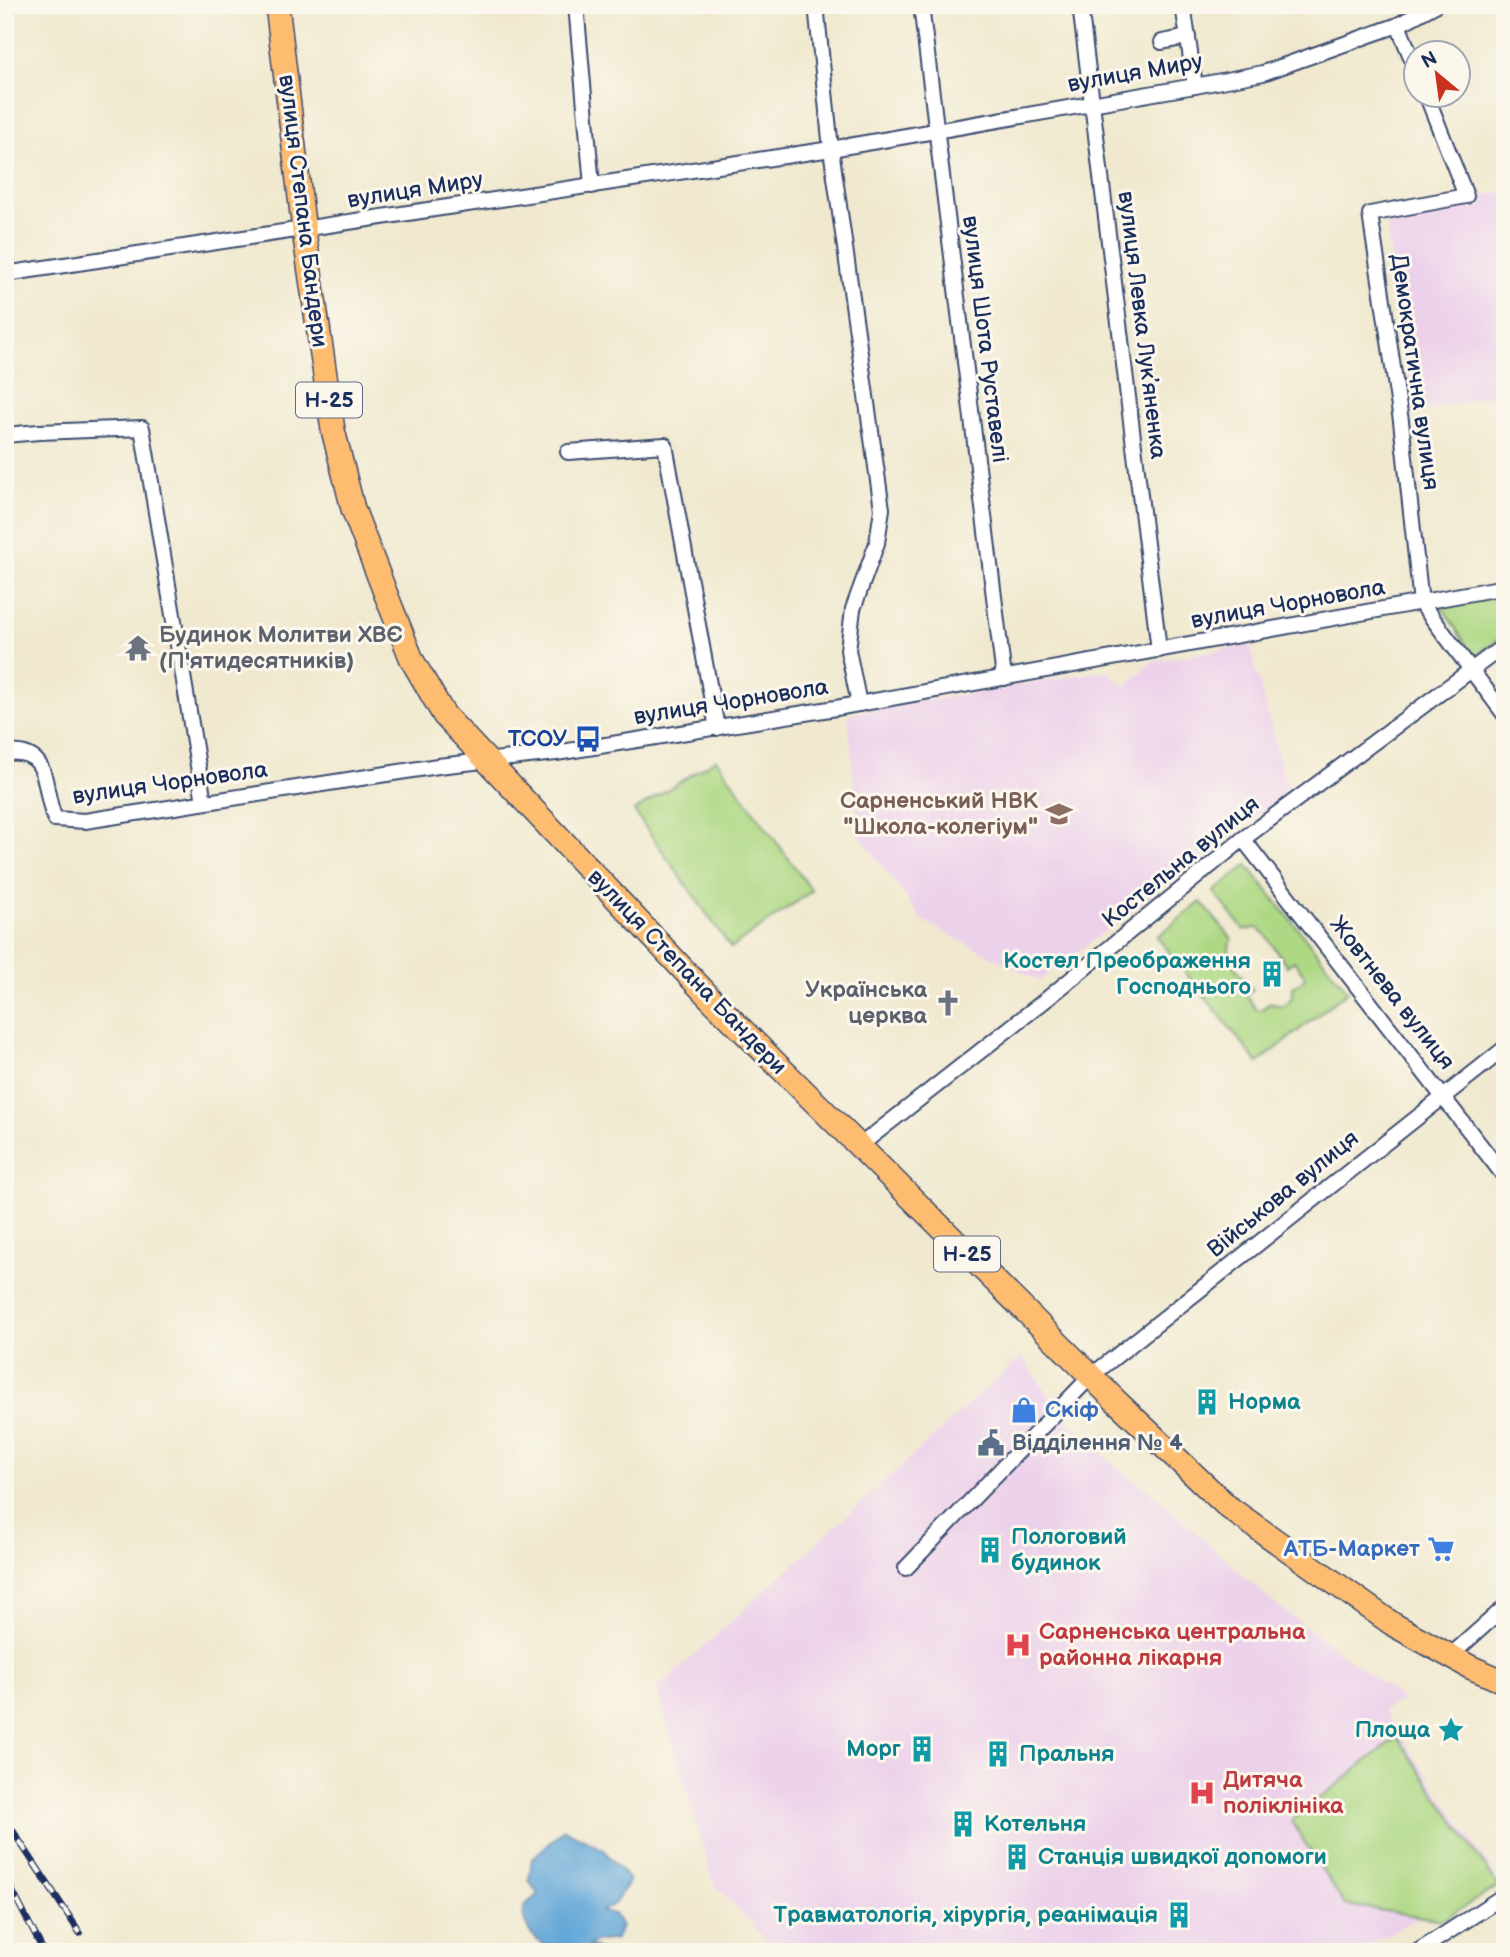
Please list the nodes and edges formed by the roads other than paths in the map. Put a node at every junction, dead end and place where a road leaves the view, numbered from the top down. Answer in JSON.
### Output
{"nodes":[{"id":1,"x":277,"y":5,"type":"edge"},
{"id":2,"x":576,"y":5,"type":"edge"},
{"id":3,"x":816,"y":5,"type":"edge"},
{"id":4,"x":920,"y":5,"type":"edge"},
{"id":5,"x":1080,"y":5,"type":"edge"},
{"id":6,"x":1183,"y":5,"type":"edge"},
{"id":7,"x":1435,"y":5,"type":"edge"},
{"id":8,"x":1398,"y":24,"type":"junction"},
{"id":9,"x":1188,"y":37,"type":"junction"},
{"id":10,"x":1404,"y":38,"type":"edge"},
{"id":11,"x":1162,"y":42,"type":"dead end"},
{"id":12,"x":1195,"y":86,"type":"junction"},
{"id":13,"x":1092,"y":104,"type":"junction"},
{"id":14,"x":1431,"y":108,"type":"edge"},
{"id":15,"x":936,"y":130,"type":"junction"},
{"id":16,"x":831,"y":149,"type":"junction"},
{"id":17,"x":592,"y":186,"type":"junction"},
{"id":18,"x":304,"y":231,"type":"junction"},
{"id":19,"x":5,"y":275,"type":"edge"},
{"id":20,"x":5,"y":435,"type":"edge"},
{"id":21,"x":568,"y":452,"type":"dead end"},
{"id":22,"x":1505,"y":587,"type":"edge"},
{"id":23,"x":1421,"y":603,"type":"junction"},
{"id":24,"x":1505,"y":645,"type":"edge"},
{"id":25,"x":1159,"y":650,"type":"junction"},
{"id":26,"x":1471,"y":671,"type":"junction"},
{"id":27,"x":1004,"y":678,"type":"junction"},
{"id":28,"x":859,"y":704,"type":"junction"},
{"id":29,"x":1505,"y":715,"type":"edge"},
{"id":30,"x":717,"y":727,"type":"junction"},
{"id":31,"x":5,"y":753,"type":"edge"},
{"id":32,"x":484,"y":760,"type":"junction"},
{"id":33,"x":204,"y":802,"type":"junction"},
{"id":34,"x":1243,"y":839,"type":"junction"},
{"id":35,"x":1505,"y":1048,"type":"edge"},
{"id":36,"x":1443,"y":1096,"type":"junction"},
{"id":37,"x":858,"y":1147,"type":"junction"},
{"id":38,"x":1505,"y":1177,"type":"edge"},
{"id":39,"x":1091,"y":1376,"type":"junction"},
{"id":40,"x":906,"y":1568,"type":"dead end"},
{"id":41,"x":1505,"y":1606,"type":"edge"},
{"id":42,"x":1450,"y":1656,"type":"junction"},
{"id":43,"x":1505,"y":1682,"type":"edge"},
{"id":44,"x":1505,"y":1895,"type":"edge"},
{"id":45,"x":1418,"y":1952,"type":"edge"}],
"edges":[{"from":1,"to":18,"type":"main road","name":"вулиця Степана Бандери","number":"Н-25"},
{"from":2,"to":17,"type":"street"},
{"from":3,"to":16,"type":"street"},
{"from":4,"to":15,"type":"street","name":"вулиця Шота Руставелі"},
{"from":5,"to":13,"type":"street","name":"вулиця Левка Лукʼяненка"},
{"from":6,"to":9,"type":"street"},
{"from":7,"to":8,"type":"street","name":"вулиця Миру"},
{"from":8,"to":10,"type":"street"},
{"from":8,"to":12,"type":"street","name":"вулиця Миру"},
{"from":9,"to":11,"type":"street"},
{"from":9,"to":12,"type":"street"},
{"from":12,"to":13,"type":"street","name":"вулиця Миру"},
{"from":13,"to":15,"type":"street","name":"вулиця Миру"},
{"from":13,"to":25,"type":"street","name":"вулиця Левка Лукʼяненка"},
{"from":14,"to":23,"type":"street","name":"Демократична вулиця"},
{"from":15,"to":16,"type":"street","name":"вулиця Миру"},
{"from":15,"to":27,"type":"street","name":"вулиця Шота Руставелі"},
{"from":16,"to":17,"type":"street","name":"вулиця Миру"},
{"from":16,"to":28,"type":"street"},
{"from":17,"to":18,"type":"street","name":"вулиця Миру"},
{"from":18,"to":19,"type":"street","name":"вулиця Миру"},
{"from":18,"to":32,"type":"main road","name":"вулиця Степана Бандери","number":"Н-25"},
{"from":20,"to":33,"type":"street"},
{"from":21,"to":30,"type":"street"},
{"from":22,"to":23,"type":"street","name":"вулиця Чорновола"},
{"from":23,"to":25,"type":"street","name":"вулиця Чорновола"},
{"from":23,"to":26,"type":"street"},
{"from":24,"to":26,"type":"street","name":"Костельна вулиця"},
{"from":25,"to":27,"type":"street","name":"вулиця Чорновола"},
{"from":26,"to":29,"type":"street"},
{"from":26,"to":34,"type":"street","name":"Костельна вулиця"},
{"from":27,"to":28,"type":"street","name":"вулиця Чорновола"},
{"from":28,"to":30,"type":"street","name":"вулиця Чорновола"},
{"from":30,"to":32,"type":"street","name":"вулиця Чорновола"},
{"from":31,"to":33,"type":"street","name":"вулиця Чорновола"},
{"from":32,"to":33,"type":"street","name":"вулиця Чорновола"},
{"from":32,"to":37,"type":"main road","name":"вулиця Степана Бандери","number":"Н-25"},
{"from":34,"to":36,"type":"street","name":"Жовтнева вулиця"},
{"from":34,"to":37,"type":"street","name":"Костельна вулиця"},
{"from":35,"to":36,"type":"street","name":"Військова вулиця"},
{"from":36,"to":38,"type":"street","name":"Жовтнева вулиця"},
{"from":36,"to":39,"type":"street","name":"Військова вулиця"},
{"from":37,"to":39,"type":"main road","name":"вулиця Степана Бандери","number":"Н-25"},
{"from":39,"to":40,"type":"street","name":"Військова вулиця"},
{"from":39,"to":42,"type":"main road","name":"вулиця Степана Бандери","number":"Н-25"},
{"from":41,"to":42,"type":"street"},
{"from":42,"to":43,"type":"main road","name":"вулиця Степана Бандери","number":"Н-25"},
{"from":44,"to":45,"type":"street"}]}
